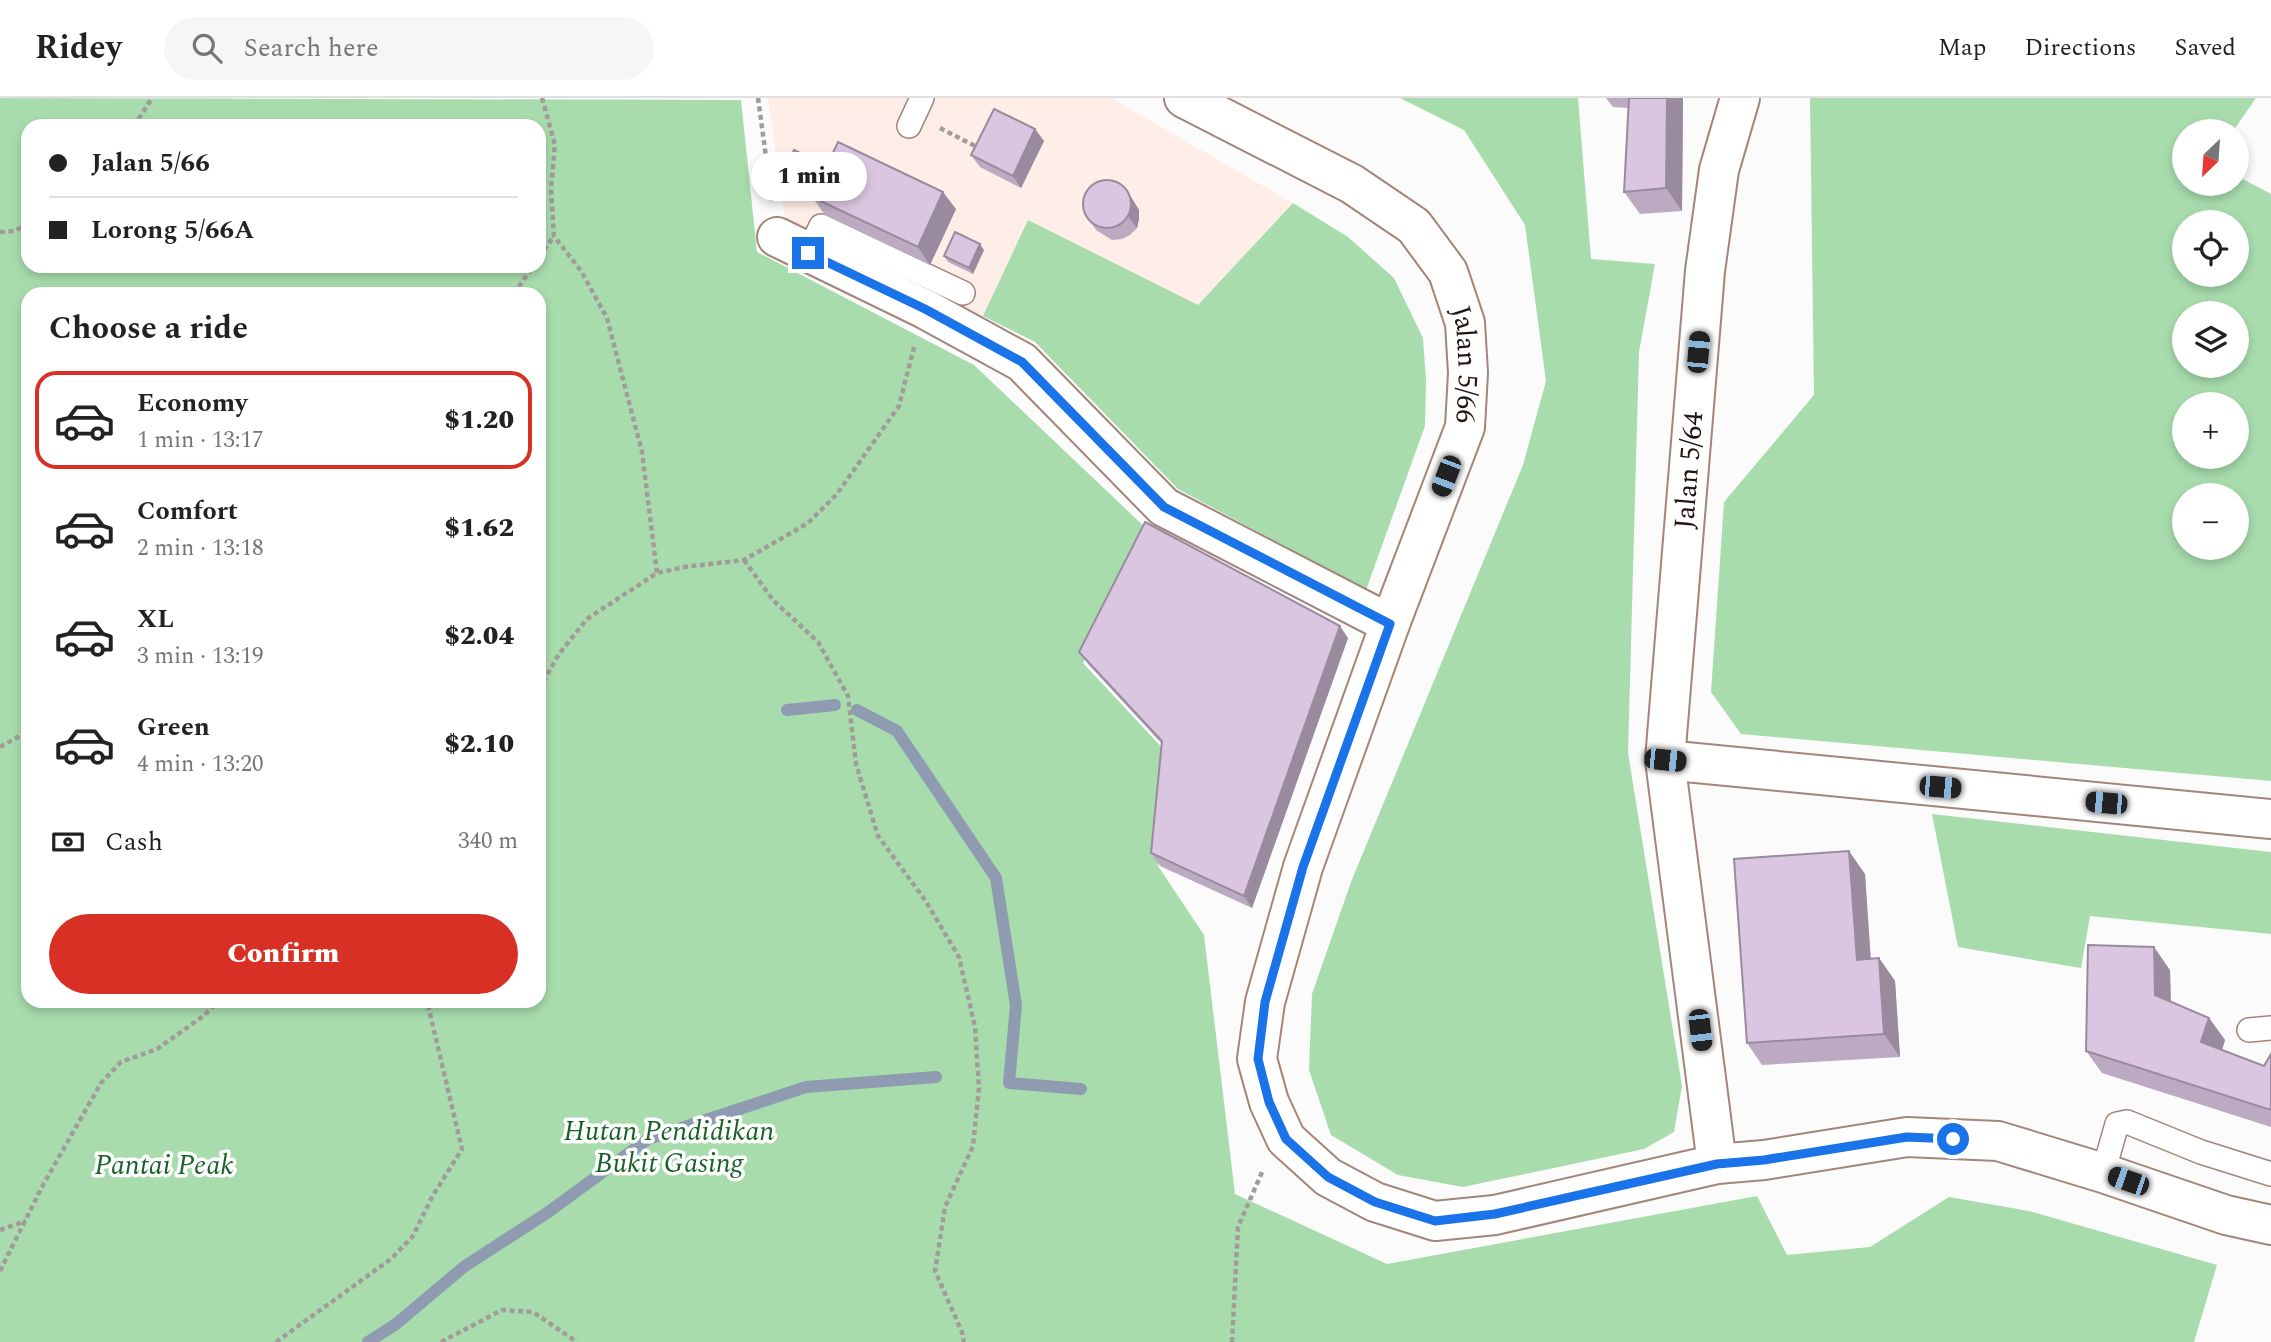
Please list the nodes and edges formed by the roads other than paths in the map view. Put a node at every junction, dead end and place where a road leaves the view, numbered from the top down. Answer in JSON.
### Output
{"nodes":[{"id":1,"x":1184,"y":98,"type":"edge"},
{"id":2,"x":1740,"y":98,"type":"edge"},
{"id":3,"x":792,"y":245,"type":"joint"},
{"id":4,"x":963,"y":293,"type":"dead end"},
{"id":5,"x":1390,"y":624,"type":"junction"},
{"id":6,"x":1665,"y":760,"type":"junction"},
{"id":7,"x":2271,"y":819,"type":"edge"},
{"id":8,"x":1717,"y":1164,"type":"junction"},
{"id":9,"x":2103,"y":1173,"type":"junction"},
{"id":10,"x":2271,"y":1174,"type":"edge"},
{"id":11,"x":2271,"y":1225,"type":"edge"}],
"edges":[{"from":1,"to":5,"type":"street","name":"Jalan 5/66"},
{"from":2,"to":6,"type":"street","name":"Jalan 5/64"},
{"from":3,"to":4,"type":"lane"},
{"from":3,"to":5,"type":"street"},
{"from":5,"to":8,"type":"street","name":"Jalan 5/66"},
{"from":6,"to":7,"type":"street"},
{"from":6,"to":8,"type":"street","name":"Jalan 5/64"},
{"from":8,"to":9,"type":"street","name":"Jalan 5/66"},
{"from":9,"to":10,"type":"lane"},
{"from":9,"to":11,"type":"street","name":"Jalan 5/66"}]}
